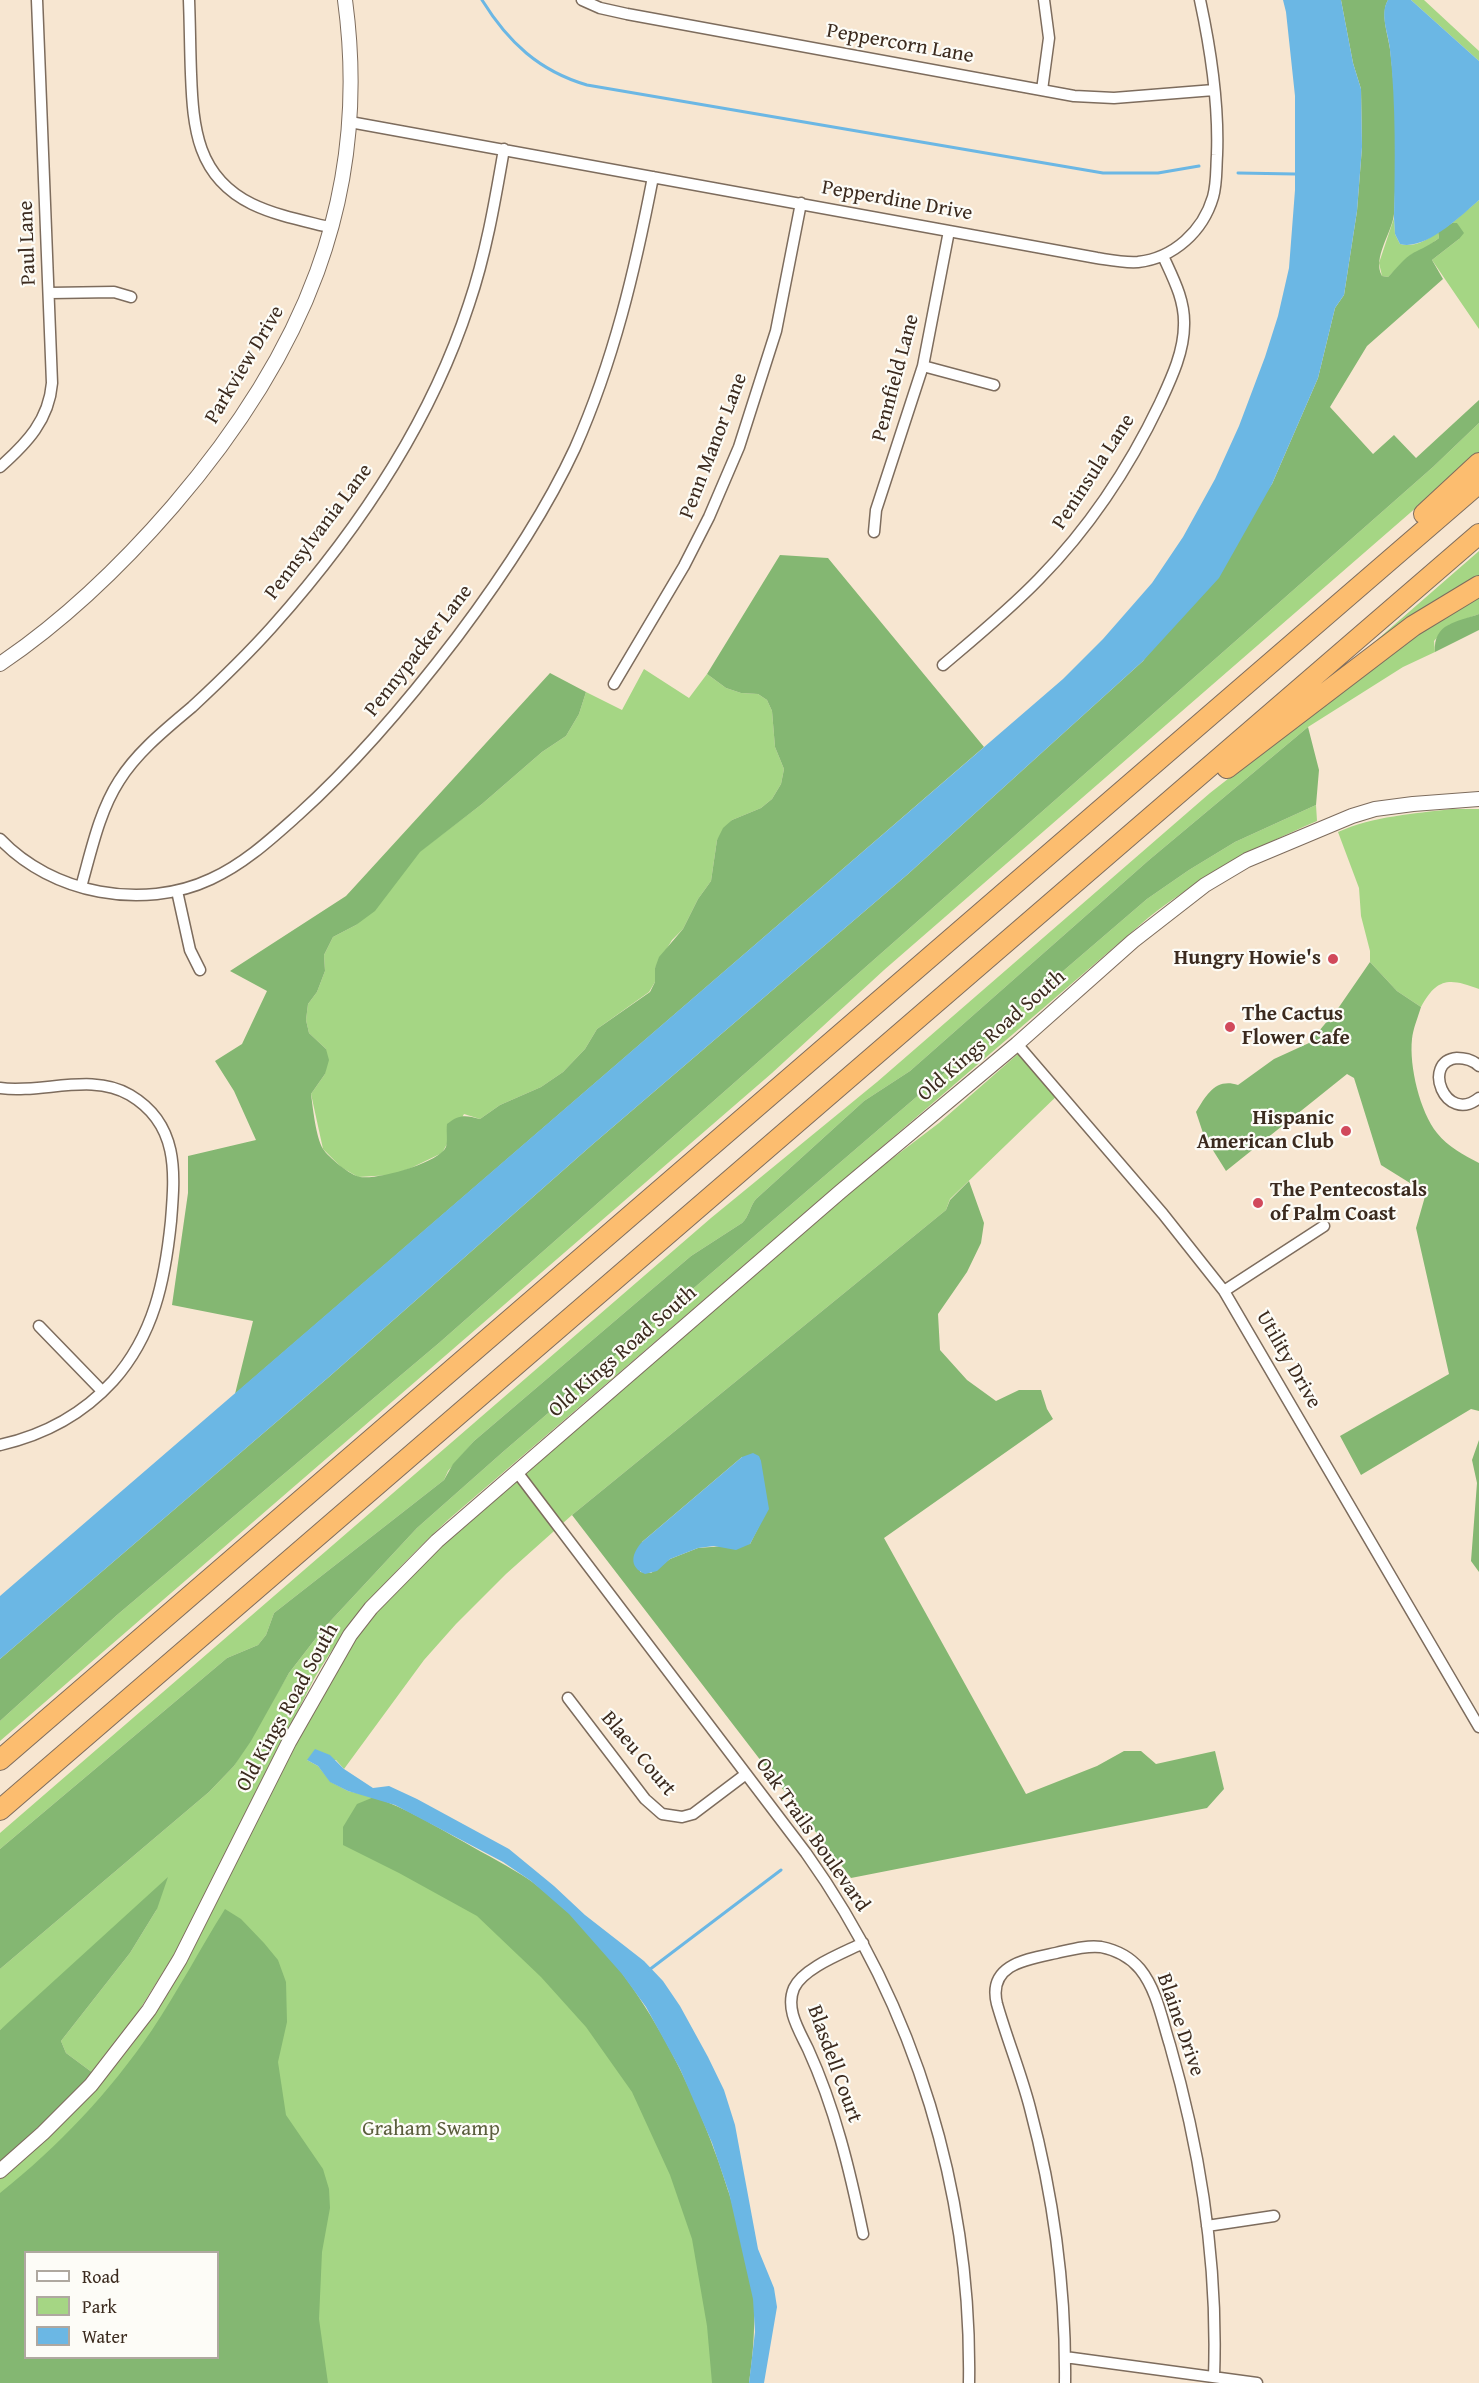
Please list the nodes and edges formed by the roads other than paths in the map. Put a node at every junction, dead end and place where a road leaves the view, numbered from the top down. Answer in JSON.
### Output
{"nodes":[{"id":1,"x":37,"y":0,"type":"edge"},
{"id":2,"x":189,"y":0,"type":"edge"},
{"id":3,"x":345,"y":0,"type":"edge"},
{"id":4,"x":582,"y":0,"type":"edge"},
{"id":5,"x":1044,"y":0,"type":"edge"},
{"id":6,"x":1200,"y":0,"type":"edge"},
{"id":7,"x":1042,"y":90,"type":"junction"},
{"id":8,"x":1214,"y":90,"type":"junction"},
{"id":9,"x":350,"y":122,"type":"junction"},
{"id":10,"x":504,"y":149,"type":"junction"},
{"id":11,"x":653,"y":177,"type":"junction"},
{"id":12,"x":801,"y":203,"type":"junction"},
{"id":13,"x":332,"y":228,"type":"junction"},
{"id":14,"x":949,"y":231,"type":"junction"},
{"id":15,"x":1162,"y":256,"type":"junction"},
{"id":16,"x":50,"y":293,"type":"junction"},
{"id":17,"x":131,"y":297,"type":"dead end"},
{"id":18,"x":923,"y":366,"type":"junction"},
{"id":19,"x":994,"y":385,"type":"dead end"},
{"id":20,"x":1479,"y":463,"type":"edge"},
{"id":21,"x":0,"y":467,"type":"edge"},
{"id":22,"x":1479,"y":483,"type":"edge"},
{"id":23,"x":874,"y":532,"type":"dead end"},
{"id":24,"x":1479,"y":534,"type":"edge"},
{"id":25,"x":1479,"y":586,"type":"edge"},
{"id":26,"x":0,"y":664,"type":"edge"},
{"id":27,"x":944,"y":665,"type":"dead end"},
{"id":28,"x":614,"y":684,"type":"dead end"},
{"id":29,"x":1202,"y":724,"type":"junction"},
{"id":30,"x":1479,"y":799,"type":"edge"},
{"id":31,"x":1163,"y":807,"type":"junction"},
{"id":32,"x":2,"y":845,"type":"edge"},
{"id":33,"x":81,"y":887,"type":"junction"},
{"id":34,"x":177,"y":891,"type":"junction"},
{"id":35,"x":200,"y":970,"type":"dead end"},
{"id":36,"x":1017,"y":1044,"type":"junction"},
{"id":37,"x":1479,"y":1066,"type":"edge"},
{"id":38,"x":0,"y":1088,"type":"edge"},
{"id":39,"x":1479,"y":1098,"type":"edge"},
{"id":40,"x":1324,"y":1226,"type":"dead end"},
{"id":41,"x":1224,"y":1291,"type":"junction"},
{"id":42,"x":39,"y":1326,"type":"dead end"},
{"id":43,"x":102,"y":1391,"type":"junction"},
{"id":44,"x":0,"y":1445,"type":"edge"},
{"id":45,"x":517,"y":1472,"type":"junction"},
{"id":46,"x":568,"y":1698,"type":"dead end"},
{"id":47,"x":1479,"y":1727,"type":"edge"},
{"id":48,"x":0,"y":1760,"type":"edge"},
{"id":49,"x":746,"y":1774,"type":"junction"},
{"id":50,"x":0,"y":1810,"type":"edge"},
{"id":51,"x":862,"y":1943,"type":"junction"},
{"id":52,"x":0,"y":2171,"type":"edge"},
{"id":53,"x":1274,"y":2216,"type":"dead end"},
{"id":54,"x":1207,"y":2226,"type":"junction"},
{"id":55,"x":863,"y":2234,"type":"dead end"},
{"id":56,"x":1065,"y":2357,"type":"junction"},
{"id":57,"x":1214,"y":2377,"type":"junction"},
{"id":58,"x":969,"y":2383,"type":"edge"},
{"id":59,"x":1065,"y":2383,"type":"edge"},
{"id":60,"x":1257,"y":2383,"type":"edge"}],
"edges":[{"from":1,"to":16,"type":"street","name":"Paul Lane"},
{"from":2,"to":13,"type":"street"},
{"from":3,"to":9,"type":"street","name":"Parkview Drive"},
{"from":4,"to":7,"type":"street","name":"Peppercorn Lane"},
{"from":5,"to":7,"type":"street"},
{"from":6,"to":8,"type":"street","name":"Pepperdine Drive"},
{"from":7,"to":8,"type":"street","name":"Peppercorn Lane"},
{"from":8,"to":15,"type":"street","name":"Pepperdine Drive"},
{"from":9,"to":10,"type":"street","name":"Pepperdine Drive"},
{"from":9,"to":13,"type":"street","name":"Parkview Drive"},
{"from":10,"to":11,"type":"street","name":"Pepperdine Drive"},
{"from":10,"to":33,"type":"street","name":"Pennsylvania Lane"},
{"from":11,"to":12,"type":"street","name":"Pepperdine Drive"},
{"from":11,"to":34,"type":"street","name":"Pennypacker Lane"},
{"from":12,"to":14,"type":"street","name":"Pepperdine Drive"},
{"from":12,"to":28,"type":"street","name":"Penn Manor Lane"},
{"from":13,"to":26,"type":"street","name":"Parkview Drive"},
{"from":14,"to":15,"type":"street","name":"Pepperdine Drive"},
{"from":14,"to":18,"type":"street","name":"Pennfield Lane"},
{"from":15,"to":27,"type":"street","name":"Peninsula Lane"},
{"from":16,"to":17,"type":"street"},
{"from":16,"to":21,"type":"street","name":"Paul Lane"},
{"from":18,"to":19,"type":"street"},
{"from":18,"to":23,"type":"street","name":"Pennfield Lane"},
{"from":20,"to":29,"type":"highway"},
{"from":22,"to":29,"type":"highway"},
{"from":24,"to":31,"type":"highway"},
{"from":25,"to":31,"type":"highway"},
{"from":29,"to":48,"type":"highway"},
{"from":30,"to":36,"type":"street","name":"Old Kings Road South"},
{"from":31,"to":50,"type":"highway"},
{"from":32,"to":33,"type":"street","name":"Pennypacker Lane"},
{"from":33,"to":34,"type":"street","name":"Pennypacker Lane"},
{"from":34,"to":35,"type":"street"},
{"from":36,"to":41,"type":"street","name":"Utility Drive"},
{"from":36,"to":45,"type":"street","name":"Old Kings Road South"},
{"from":37,"to":39,"type":"street"},
{"from":38,"to":43,"type":"street"},
{"from":40,"to":41,"type":"street"},
{"from":41,"to":47,"type":"street","name":"Utility Drive"},
{"from":42,"to":43,"type":"street"},
{"from":43,"to":44,"type":"street"},
{"from":45,"to":49,"type":"street","name":"Oak Trails Boulevard"},
{"from":45,"to":52,"type":"street","name":"Old Kings Road South"},
{"from":46,"to":49,"type":"street","name":"Blaeu Court"},
{"from":49,"to":51,"type":"street","name":"Oak Trails Boulevard"},
{"from":51,"to":55,"type":"street","name":"Blasdell Court"},
{"from":51,"to":58,"type":"street","name":"Oak Trails Boulevard"},
{"from":53,"to":54,"type":"street"},
{"from":54,"to":56,"type":"street","name":"Blaine Drive"},
{"from":54,"to":57,"type":"street","name":"Blaine Drive"},
{"from":56,"to":57,"type":"street"},
{"from":56,"to":59,"type":"street","name":"Blaine Drive"},
{"from":57,"to":60,"type":"street"}]}
